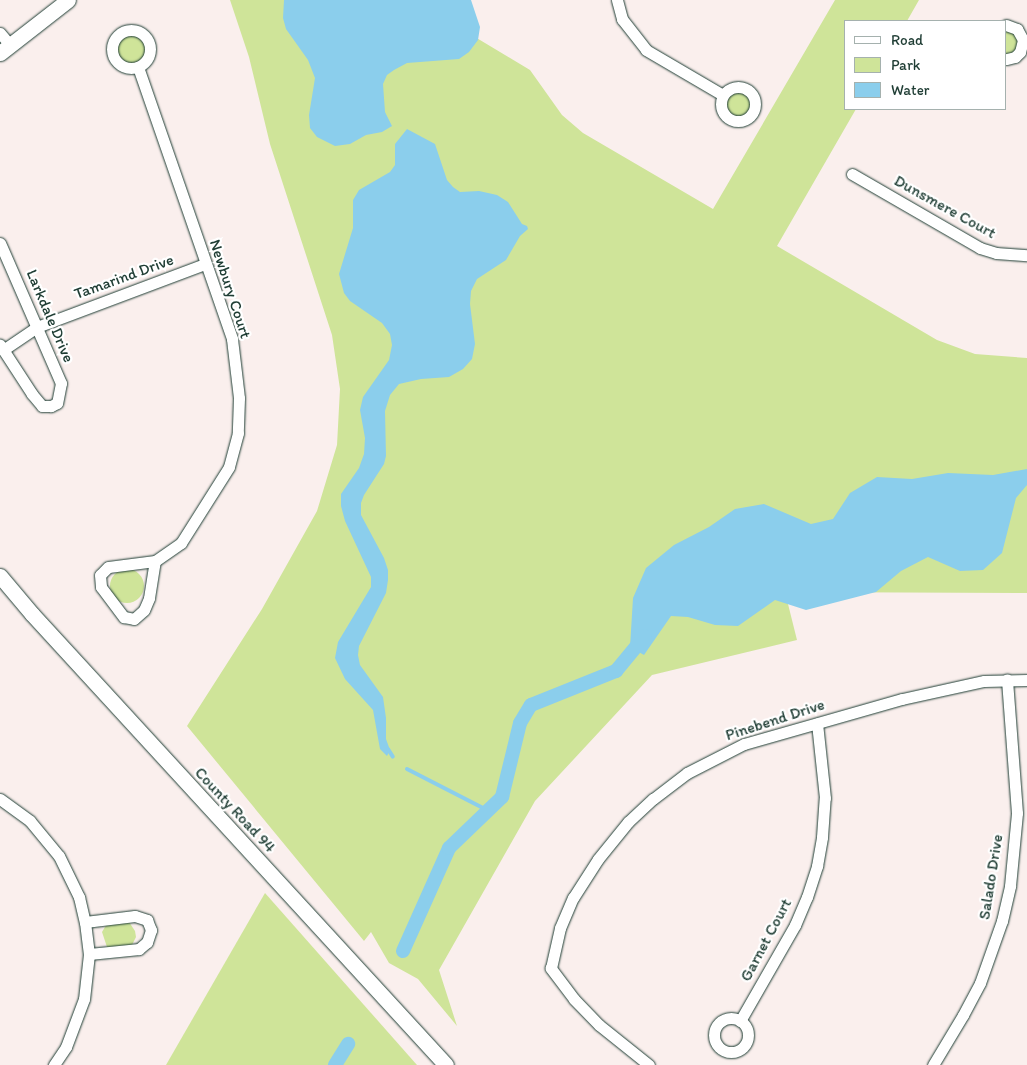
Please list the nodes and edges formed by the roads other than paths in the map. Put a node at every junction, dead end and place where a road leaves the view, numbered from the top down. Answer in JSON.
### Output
{"nodes":[{"id":1,"x":68,"y":0,"type":"edge"},
{"id":2,"x":617,"y":0,"type":"edge"},
{"id":3,"x":1007,"y":25,"type":"edge"},
{"id":4,"x":0,"y":33,"type":"edge"},
{"id":5,"x":5,"y":49,"type":"edge"},
{"id":6,"x":1023,"y":55,"type":"edge"},
{"id":7,"x":1007,"y":59,"type":"edge"},
{"id":8,"x":138,"y":68,"type":"dead end"},
{"id":9,"x":723,"y":95,"type":"dead end"},
{"id":10,"x":852,"y":174,"type":"dead end"},
{"id":11,"x":0,"y":243,"type":"edge"},
{"id":12,"x":1027,"y":255,"type":"edge"},
{"id":13,"x":205,"y":264,"type":"junction"},
{"id":14,"x":37,"y":326,"type":"junction"},
{"id":15,"x":1,"y":347,"type":"edge"},
{"id":16,"x":155,"y":561,"type":"junction"},
{"id":17,"x":0,"y":576,"type":"edge"},
{"id":18,"x":1007,"y":679,"type":"junction"},
{"id":19,"x":1027,"y":680,"type":"edge"},
{"id":20,"x":817,"y":723,"type":"junction"},
{"id":21,"x":0,"y":799,"type":"edge"},
{"id":22,"x":85,"y":922,"type":"junction"},
{"id":23,"x":89,"y":954,"type":"junction"},
{"id":24,"x":740,"y":1021,"type":"dead end"},
{"id":25,"x":54,"y":1065,"type":"edge"},
{"id":26,"x":446,"y":1065,"type":"edge"},
{"id":27,"x":649,"y":1065,"type":"edge"},
{"id":28,"x":933,"y":1065,"type":"edge"}],
"edges":[{"from":1,"to":5,"type":"street"},
{"from":2,"to":9,"type":"street"},
{"from":3,"to":6,"type":"street"},
{"from":4,"to":5,"type":"street"},
{"from":6,"to":7,"type":"street"},
{"from":8,"to":13,"type":"street","name":"Newbury Court"},
{"from":10,"to":12,"type":"street","name":"Dunsmere Court"},
{"from":11,"to":14,"type":"street","name":"Larkdale Drive"},
{"from":13,"to":14,"type":"street","name":"Tamarind Drive"},
{"from":13,"to":16,"type":"street","name":"Newbury Court"},
{"from":14,"to":15,"type":"street","name":"Tamarind Drive"},
{"from":14,"to":15,"type":"street","name":"Larkdale Drive"},
{"from":16,"to":16,"type":"street","name":"Newbury Court"},
{"from":17,"to":26,"type":"street","name":"County Road 94"},
{"from":18,"to":19,"type":"street","name":"Pinebend Drive"},
{"from":18,"to":20,"type":"street","name":"Pinebend Drive"},
{"from":18,"to":28,"type":"street","name":"Salado Drive"},
{"from":20,"to":24,"type":"street","name":"Garnet Court"},
{"from":20,"to":27,"type":"street","name":"Pinebend Drive"},
{"from":21,"to":22,"type":"street"},
{"from":22,"to":23,"type":"street"},
{"from":22,"to":23,"type":"street"},
{"from":23,"to":25,"type":"street"}]}
